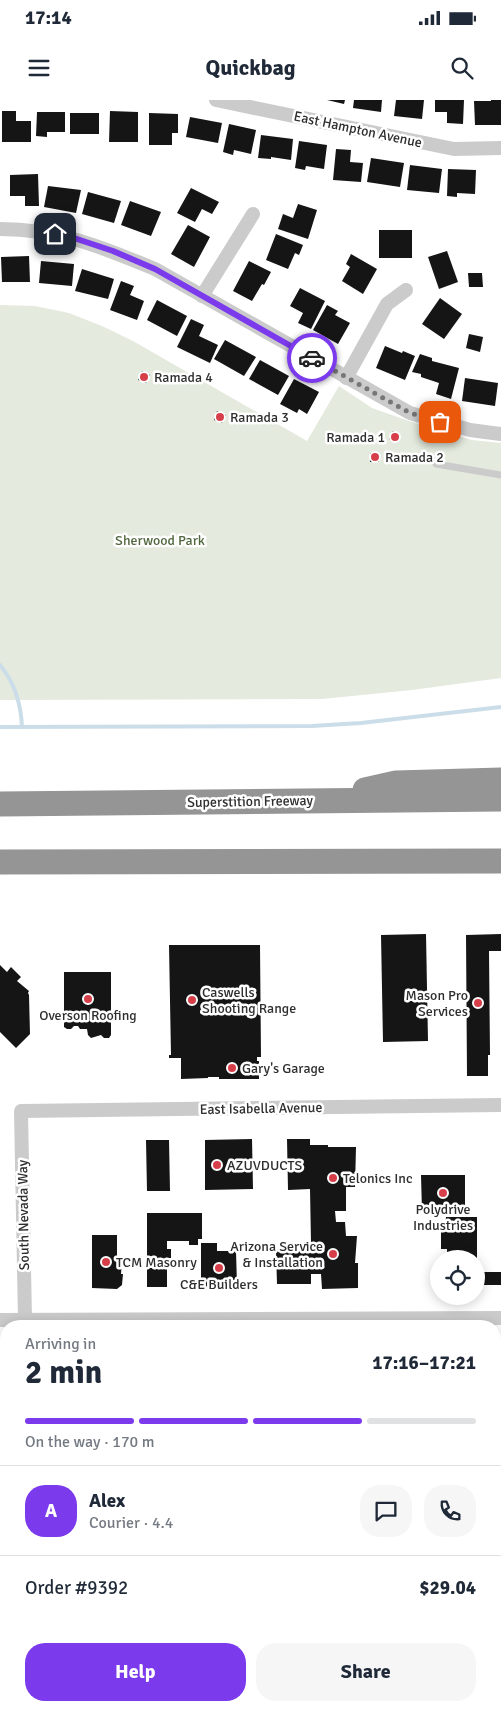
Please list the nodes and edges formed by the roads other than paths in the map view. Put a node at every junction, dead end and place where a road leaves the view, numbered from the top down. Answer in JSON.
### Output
{"nodes":[{"id":1,"x":216,"y":100,"type":"edge"},
{"id":2,"x":501,"y":148,"type":"edge"},
{"id":3,"x":253,"y":214,"type":"dead end"},
{"id":4,"x":0,"y":229,"type":"edge"},
{"id":5,"x":406,"y":290,"type":"dead end"},
{"id":6,"x":202,"y":296,"type":"junction"},
{"id":7,"x":346,"y":378,"type":"junction"},
{"id":8,"x":501,"y":434,"type":"edge"},
{"id":9,"x":436,"y":464,"type":"dead end"},
{"id":10,"x":501,"y":474,"type":"edge"},
{"id":11,"x":501,"y":780,"type":"edge"},
{"id":12,"x":323,"y":800,"type":"junction"},
{"id":13,"x":501,"y":800,"type":"edge"},
{"id":14,"x":0,"y":804,"type":"edge"},
{"id":15,"x":154,"y":861,"type":"junction"},
{"id":16,"x":501,"y":861,"type":"edge"},
{"id":17,"x":0,"y":862,"type":"edge"},
{"id":18,"x":501,"y":878,"type":"edge"},
{"id":19,"x":501,"y":1105,"type":"edge"},
{"id":20,"x":21,"y":1111,"type":"joint"},
{"id":21,"x":501,"y":1318,"type":"edge"},
{"id":22,"x":0,"y":1320,"type":"edge"},
{"id":23,"x":24,"y":1320,"type":"joint"},
{"id":24,"x":363,"y":1320,"type":"edge"}],
"edges":[{"from":1,"to":2,"type":"street","name":"East Hampton Avenue"},
{"from":3,"to":6,"type":"street"},
{"from":4,"to":6,"type":"street"},
{"from":5,"to":7,"type":"street"},
{"from":6,"to":7,"type":"street"},
{"from":7,"to":8,"type":"street"},
{"from":9,"to":10,"type":"lane"},
{"from":11,"to":12,"type":"highway"},
{"from":12,"to":13,"type":"highway","name":"Superstition Freeway"},
{"from":12,"to":14,"type":"highway","name":"Superstition Freeway"},
{"from":15,"to":16,"type":"highway"},
{"from":15,"to":17,"type":"highway"},
{"from":15,"to":18,"type":"highway"},
{"from":19,"to":20,"type":"street","name":"East Isabella Avenue"},
{"from":20,"to":23,"type":"street","name":"South Nevada Way"},
{"from":21,"to":24,"type":"street"},
{"from":22,"to":23,"type":"street"}]}
